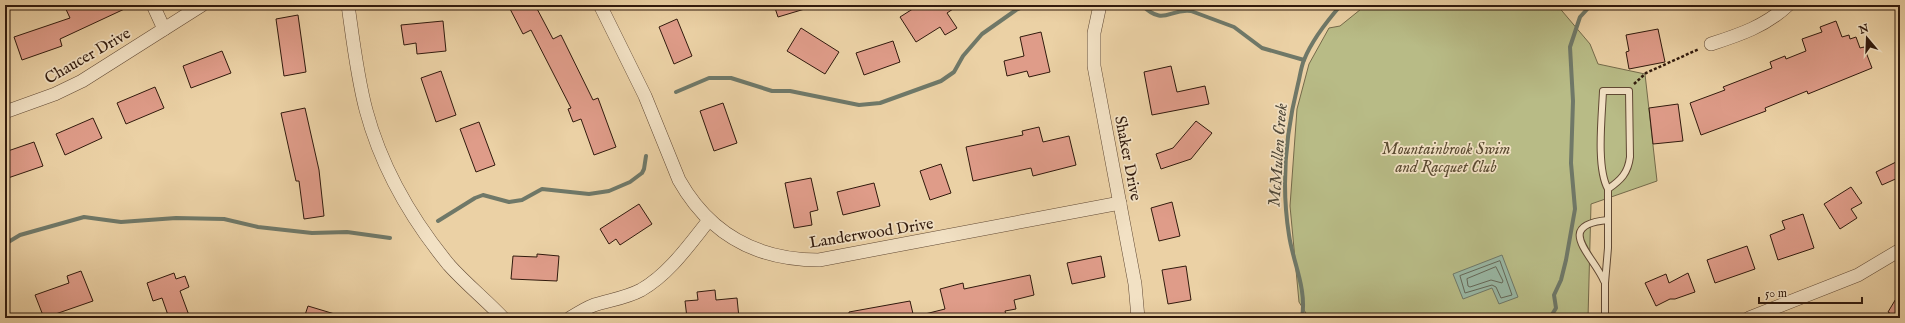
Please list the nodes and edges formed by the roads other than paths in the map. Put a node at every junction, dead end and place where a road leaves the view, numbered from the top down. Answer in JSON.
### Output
{"nodes":[{"id":1,"x":153,"y":5,"type":"edge"},
{"id":2,"x":202,"y":5,"type":"edge"},
{"id":3,"x":348,"y":5,"type":"edge"},
{"id":4,"x":600,"y":5,"type":"edge"},
{"id":5,"x":1100,"y":5,"type":"edge"},
{"id":6,"x":1788,"y":5,"type":"edge"},
{"id":7,"x":164,"y":29,"type":"junction"},
{"id":8,"x":1711,"y":44,"type":"road end"},
{"id":9,"x":5,"y":112,"type":"edge"},
{"id":10,"x":1608,"y":189,"type":"junction"},
{"id":11,"x":1120,"y":203,"type":"junction"},
{"id":12,"x":709,"y":220,"type":"junction"},
{"id":13,"x":1608,"y":220,"type":"junction"},
{"id":14,"x":1900,"y":250,"type":"edge"},
{"id":15,"x":1605,"y":283,"type":"junction"},
{"id":16,"x":503,"y":318,"type":"edge"},
{"id":17,"x":570,"y":318,"type":"edge"},
{"id":18,"x":1138,"y":318,"type":"edge"},
{"id":19,"x":1606,"y":318,"type":"edge"},
{"id":20,"x":1749,"y":318,"type":"edge"}],
"edges":[{"from":1,"to":7,"type":"street"},
{"from":2,"to":7,"type":"street","name":"Chaucer Drive"},
{"from":3,"to":16,"type":"street"},
{"from":4,"to":12,"type":"street","name":"Landerwood Drive"},
{"from":5,"to":11,"type":"street","name":"Shaker Drive"},
{"from":6,"to":8,"type":"street"},
{"from":7,"to":9,"type":"street","name":"Chaucer Drive"},
{"from":10,"to":10,"type":"lane"},
{"from":10,"to":13,"type":"lane"},
{"from":11,"to":12,"type":"street","name":"Landerwood Drive"},
{"from":11,"to":18,"type":"street","name":"Shaker Drive"},
{"from":12,"to":17,"type":"street"},
{"from":13,"to":15,"type":"lane"},
{"from":13,"to":15,"type":"lane"},
{"from":14,"to":20,"type":"street"},
{"from":15,"to":19,"type":"lane"}]}
